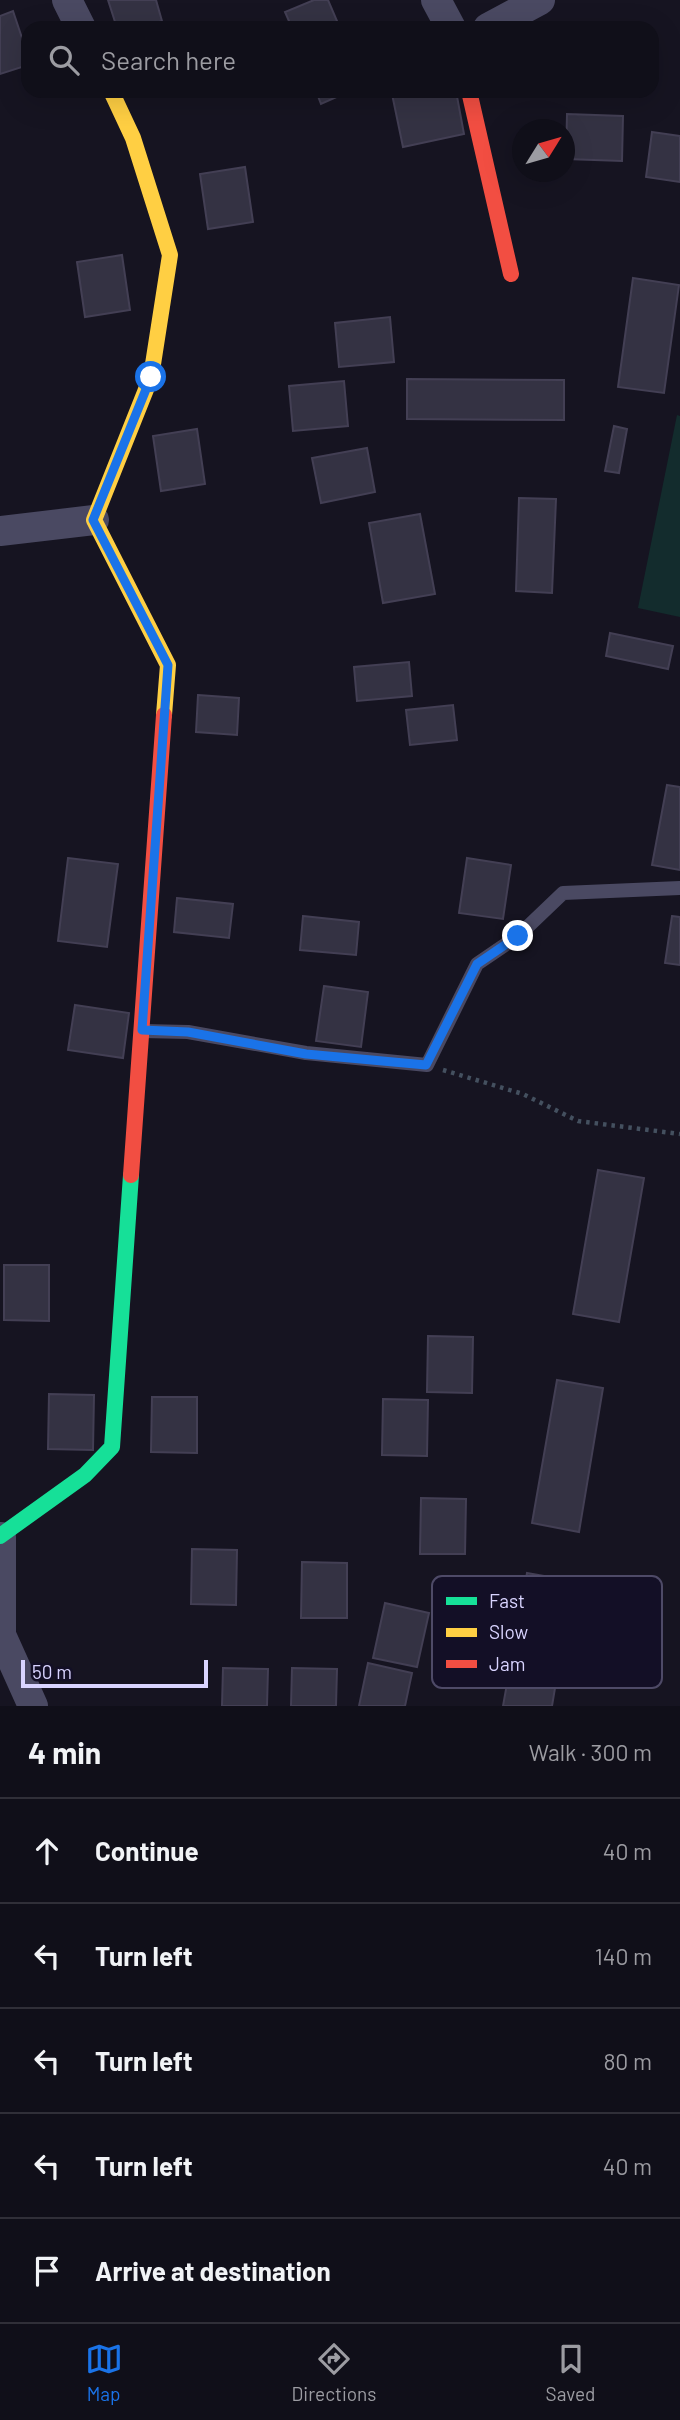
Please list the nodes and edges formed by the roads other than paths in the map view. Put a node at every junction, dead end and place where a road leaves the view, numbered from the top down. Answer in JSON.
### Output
{"nodes":[{"id":1,"x":67,"y":0,"type":"edge"},
{"id":2,"x":436,"y":0,"type":"edge"},
{"id":3,"x":540,"y":0,"type":"edge"},
{"id":4,"x":78,"y":21,"type":"edge"},
{"id":5,"x":447,"y":21,"type":"edge"},
{"id":6,"x":501,"y":21,"type":"edge"},
{"id":7,"x":114,"y":98,"type":"edge"},
{"id":8,"x":471,"y":98,"type":"edge"},
{"id":9,"x":511,"y":274,"type":"dead end"},
{"id":10,"x":93,"y":520,"type":"junction"},
{"id":11,"x":0,"y":531,"type":"edge"},
{"id":12,"x":680,"y":888,"type":"edge"},
{"id":13,"x":142,"y":1030,"type":"junction"},
{"id":14,"x":1,"y":1537,"type":"edge"},
{"id":15,"x":33,"y":1706,"type":"edge"}],
"edges":[{"from":1,"to":4,"type":"street"},
{"from":2,"to":5,"type":"street"},
{"from":3,"to":6,"type":"street"},
{"from":7,"to":10,"type":"street"},
{"from":8,"to":9,"type":"street"},
{"from":10,"to":11,"type":"street"},
{"from":10,"to":13,"type":"street"},
{"from":12,"to":13,"type":"lane"},
{"from":13,"to":14,"type":"street"},
{"from":14,"to":15,"type":"street"}]}
